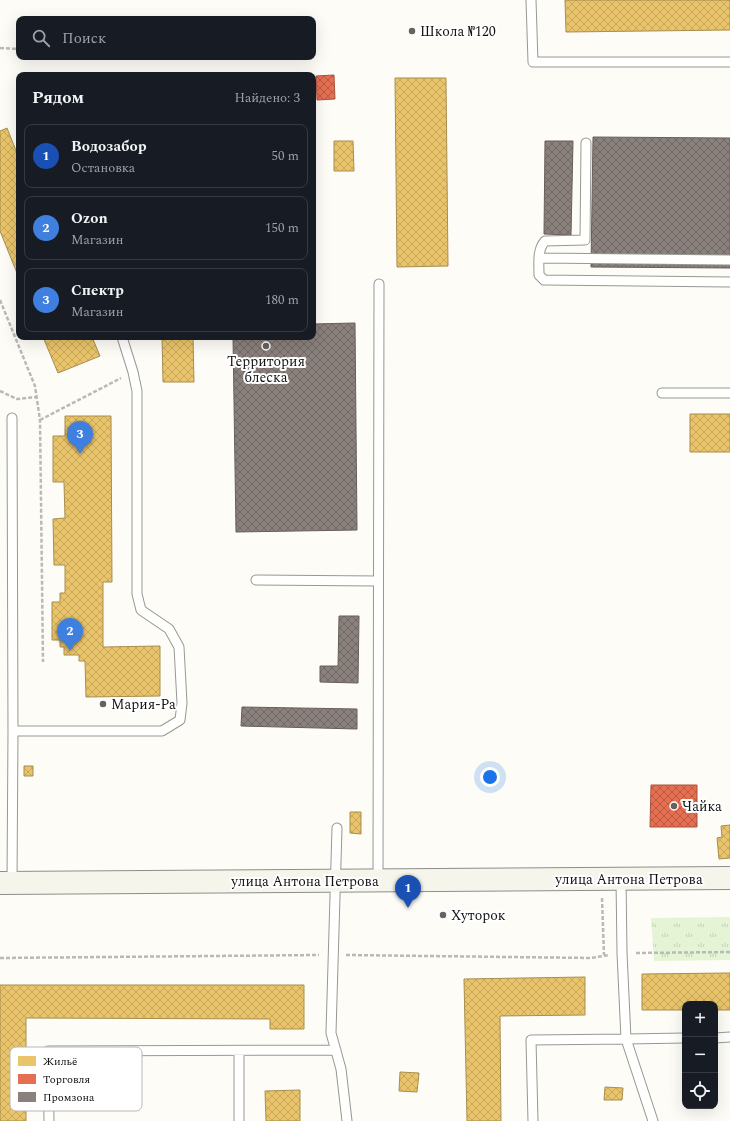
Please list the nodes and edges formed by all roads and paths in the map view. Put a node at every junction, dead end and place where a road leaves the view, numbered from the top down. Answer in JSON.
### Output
{"nodes":[{"id":1,"x":532,"y":0,"type":"edge"},
{"id":2,"x":0,"y":48,"type":"edge"},
{"id":3,"x":16,"y":49,"type":"edge"},
{"id":4,"x":730,"y":62,"type":"edge"},
{"id":5,"x":586,"y":143,"type":"dead end"},
{"id":6,"x":540,"y":258,"type":"junction"},
{"id":7,"x":730,"y":260,"type":"edge"},
{"id":8,"x":730,"y":282,"type":"edge"},
{"id":9,"x":379,"y":284,"type":"dead end"},
{"id":10,"x":0,"y":300,"type":"edge"},
{"id":11,"x":16,"y":339,"type":"edge"},
{"id":12,"x":16,"y":340,"type":"edge"},
{"id":13,"x":123,"y":340,"type":"edge"},
{"id":14,"x":133,"y":372,"type":"junction"},
{"id":15,"x":0,"y":391,"type":"edge"},
{"id":16,"x":730,"y":392,"type":"edge"},
{"id":17,"x":662,"y":393,"type":"dead end"},
{"id":18,"x":36,"y":397,"type":"junction"},
{"id":19,"x":12,"y":418,"type":"dead end"},
{"id":20,"x":40,"y":420,"type":"junction"},
{"id":21,"x":256,"y":580,"type":"dead end"},
{"id":22,"x":378,"y":581,"type":"junction"},
{"id":23,"x":43,"y":662,"type":"dead end"},
{"id":24,"x":13,"y":731,"type":"junction"},
{"id":25,"x":337,"y":828,"type":"dead end"},
{"id":26,"x":730,"y":878,"type":"edge"},
{"id":27,"x":611,"y":879,"type":"junction"},
{"id":28,"x":335,"y":881,"type":"junction"},
{"id":29,"x":378,"y":881,"type":"junction"},
{"id":30,"x":6,"y":883,"type":"edge"},
{"id":31,"x":730,"y":952,"type":"edge"},
{"id":32,"x":622,"y":953,"type":"junction"},
{"id":33,"x":333,"y":955,"type":"junction"},
{"id":34,"x":604,"y":956,"type":"junction"},
{"id":35,"x":0,"y":958,"type":"edge"},
{"id":36,"x":682,"y":1038,"type":"edge"},
{"id":37,"x":718,"y":1038,"type":"edge"},
{"id":38,"x":730,"y":1038,"type":"edge"},
{"id":39,"x":626,"y":1039,"type":"junction"},
{"id":40,"x":336,"y":1050,"type":"junction"},
{"id":41,"x":142,"y":1051,"type":"edge"},
{"id":42,"x":239,"y":1051,"type":"junction"},
{"id":43,"x":49,"y":1111,"type":"edge"},
{"id":44,"x":49,"y":1121,"type":"edge"},
{"id":45,"x":239,"y":1121,"type":"edge"},
{"id":46,"x":347,"y":1121,"type":"edge"},
{"id":47,"x":533,"y":1121,"type":"edge"},
{"id":48,"x":653,"y":1121,"type":"edge"}],
"edges":[{"from":1,"to":4,"type":"lane"},
{"from":2,"to":3,"type":"path"},
{"from":5,"to":6,"type":"lane"},
{"from":6,"to":7,"type":"lane"},
{"from":6,"to":8,"type":"lane"},
{"from":9,"to":22,"type":"lane"},
{"from":10,"to":11,"type":"path"},
{"from":12,"to":18,"type":"path"},
{"from":13,"to":14,"type":"lane"},
{"from":14,"to":20,"type":"path"},
{"from":14,"to":24,"type":"lane"},
{"from":15,"to":18,"type":"path"},
{"from":16,"to":17,"type":"lane"},
{"from":18,"to":20,"type":"path"},
{"from":19,"to":24,"type":"lane"},
{"from":20,"to":23,"type":"path"},
{"from":21,"to":22,"type":"lane"},
{"from":22,"to":29,"type":"lane"},
{"from":24,"to":30,"type":"lane"},
{"from":25,"to":28,"type":"lane"},
{"from":26,"to":27,"type":"street","name":"улица Антона Петрова"},
{"from":27,"to":29,"type":"street","name":"улица Антона Петрова"},
{"from":27,"to":32,"type":"lane"},
{"from":27,"to":34,"type":"path"},
{"from":28,"to":29,"type":"street","name":"улица Антона Петрова"},
{"from":28,"to":30,"type":"street","name":"улица Антона Петрова"},
{"from":28,"to":33,"type":"lane"},
{"from":31,"to":32,"type":"path"},
{"from":32,"to":34,"type":"path"},
{"from":32,"to":39,"type":"lane"},
{"from":33,"to":34,"type":"path"},
{"from":33,"to":35,"type":"path"},
{"from":33,"to":40,"type":"lane"},
{"from":36,"to":39,"type":"lane"},
{"from":37,"to":38,"type":"lane"},
{"from":39,"to":47,"type":"lane"},
{"from":39,"to":48,"type":"lane"},
{"from":40,"to":42,"type":"lane"},
{"from":40,"to":46,"type":"lane"},
{"from":41,"to":42,"type":"lane"},
{"from":42,"to":45,"type":"lane"},
{"from":43,"to":44,"type":"lane"}]}
